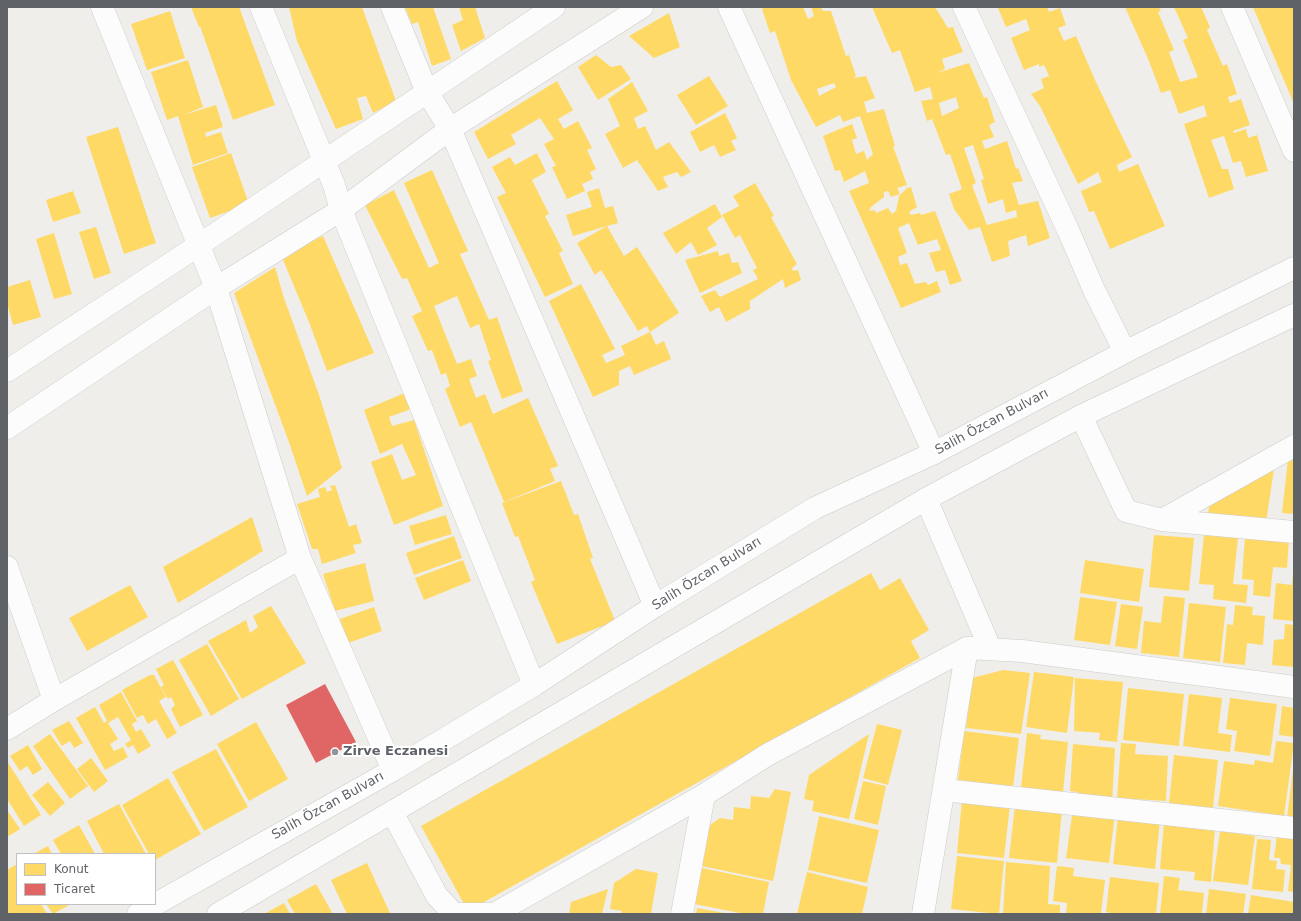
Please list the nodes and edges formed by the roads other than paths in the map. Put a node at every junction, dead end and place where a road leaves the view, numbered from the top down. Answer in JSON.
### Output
{"nodes":[{"id":1,"x":102,"y":7,"type":"edge"},
{"id":2,"x":261,"y":7,"type":"edge"},
{"id":3,"x":392,"y":7,"type":"edge"},
{"id":4,"x":554,"y":7,"type":"edge"},
{"id":5,"x":642,"y":7,"type":"edge"},
{"id":6,"x":729,"y":7,"type":"edge"},
{"id":7,"x":964,"y":7,"type":"edge"},
{"id":8,"x":1232,"y":7,"type":"edge"},
{"id":9,"x":427,"y":92,"type":"junction"},
{"id":10,"x":450,"y":129,"type":"junction"},
{"id":11,"x":1294,"y":151,"type":"edge"},
{"id":12,"x":322,"y":161,"type":"junction"},
{"id":13,"x":341,"y":210,"type":"junction"},
{"id":14,"x":199,"y":245,"type":"junction"},
{"id":15,"x":1294,"y":268,"type":"edge"},
{"id":16,"x":216,"y":288,"type":"junction"},
{"id":17,"x":1294,"y":315,"type":"edge"},
{"id":18,"x":1125,"y":352,"type":"junction"},
{"id":19,"x":7,"y":371,"type":"edge"},
{"id":20,"x":1081,"y":416,"type":"junction"},
{"id":21,"x":7,"y":428,"type":"edge"},
{"id":22,"x":1294,"y":446,"type":"edge"},
{"id":23,"x":934,"y":453,"type":"junction"},
{"id":24,"x":926,"y":499,"type":"junction"},
{"id":25,"x":1162,"y":520,"type":"junction"},
{"id":26,"x":1294,"y":532,"type":"edge"},
{"id":27,"x":300,"y":558,"type":"junction"},
{"id":28,"x":7,"y":567,"type":"edge"},
{"id":29,"x":655,"y":606,"type":"junction"},
{"id":30,"x":967,"y":648,"type":"junction"},
{"id":31,"x":534,"y":685,"type":"junction"},
{"id":32,"x":1294,"y":687,"type":"edge"},
{"id":33,"x":54,"y":700,"type":"junction"},
{"id":34,"x":7,"y":729,"type":"edge"},
{"id":35,"x":393,"y":770,"type":"junction"},
{"id":36,"x":944,"y":790,"type":"junction"},
{"id":37,"x":704,"y":795,"type":"junction"},
{"id":38,"x":392,"y":812,"type":"junction"},
{"id":39,"x":1294,"y":828,"type":"edge"},
{"id":40,"x":156,"y":904,"type":"edge"},
{"id":41,"x":154,"y":905,"type":"edge"},
{"id":42,"x":138,"y":914,"type":"edge"},
{"id":43,"x":218,"y":914,"type":"edge"},
{"id":44,"x":454,"y":914,"type":"edge"},
{"id":45,"x":682,"y":914,"type":"edge"},
{"id":46,"x":923,"y":914,"type":"edge"}],
"edges":[{"from":1,"to":14,"type":"street"},
{"from":2,"to":12,"type":"street"},
{"from":3,"to":9,"type":"street"},
{"from":4,"to":9,"type":"street"},
{"from":5,"to":10,"type":"street"},
{"from":6,"to":23,"type":"street"},
{"from":7,"to":18,"type":"street"},
{"from":8,"to":11,"type":"street"},
{"from":9,"to":10,"type":"street"},
{"from":9,"to":12,"type":"street"},
{"from":10,"to":13,"type":"street"},
{"from":10,"to":29,"type":"street"},
{"from":12,"to":13,"type":"street"},
{"from":12,"to":14,"type":"street"},
{"from":13,"to":16,"type":"street"},
{"from":13,"to":31,"type":"street"},
{"from":14,"to":16,"type":"street"},
{"from":14,"to":19,"type":"street"},
{"from":15,"to":18,"type":"street","name":"Salih Özcan Bulvarı"},
{"from":16,"to":21,"type":"street"},
{"from":16,"to":27,"type":"street"},
{"from":17,"to":20,"type":"street"},
{"from":18,"to":23,"type":"street","name":"Salih Özcan Bulvarı"},
{"from":20,"to":24,"type":"street"},
{"from":20,"to":25,"type":"street"},
{"from":22,"to":25,"type":"street"},
{"from":23,"to":29,"type":"street","name":"Salih Özcan Bulvarı"},
{"from":24,"to":30,"type":"street"},
{"from":24,"to":38,"type":"street"},
{"from":25,"to":26,"type":"street"},
{"from":27,"to":33,"type":"street"},
{"from":27,"to":35,"type":"street"},
{"from":28,"to":33,"type":"street"},
{"from":29,"to":31,"type":"street","name":"Salih Özcan Bulvarı"},
{"from":30,"to":32,"type":"street"},
{"from":30,"to":36,"type":"street"},
{"from":30,"to":37,"type":"street"},
{"from":31,"to":35,"type":"street","name":"Salih Özcan Bulvarı"},
{"from":33,"to":34,"type":"street"},
{"from":35,"to":40,"type":"street","name":"Salih Özcan Bulvarı"},
{"from":36,"to":39,"type":"street"},
{"from":36,"to":46,"type":"street"},
{"from":37,"to":44,"type":"street"},
{"from":37,"to":45,"type":"street"},
{"from":38,"to":43,"type":"street"},
{"from":38,"to":44,"type":"street"},
{"from":41,"to":42,"type":"street","name":"Salih Özcan Bulvarı"}]}
